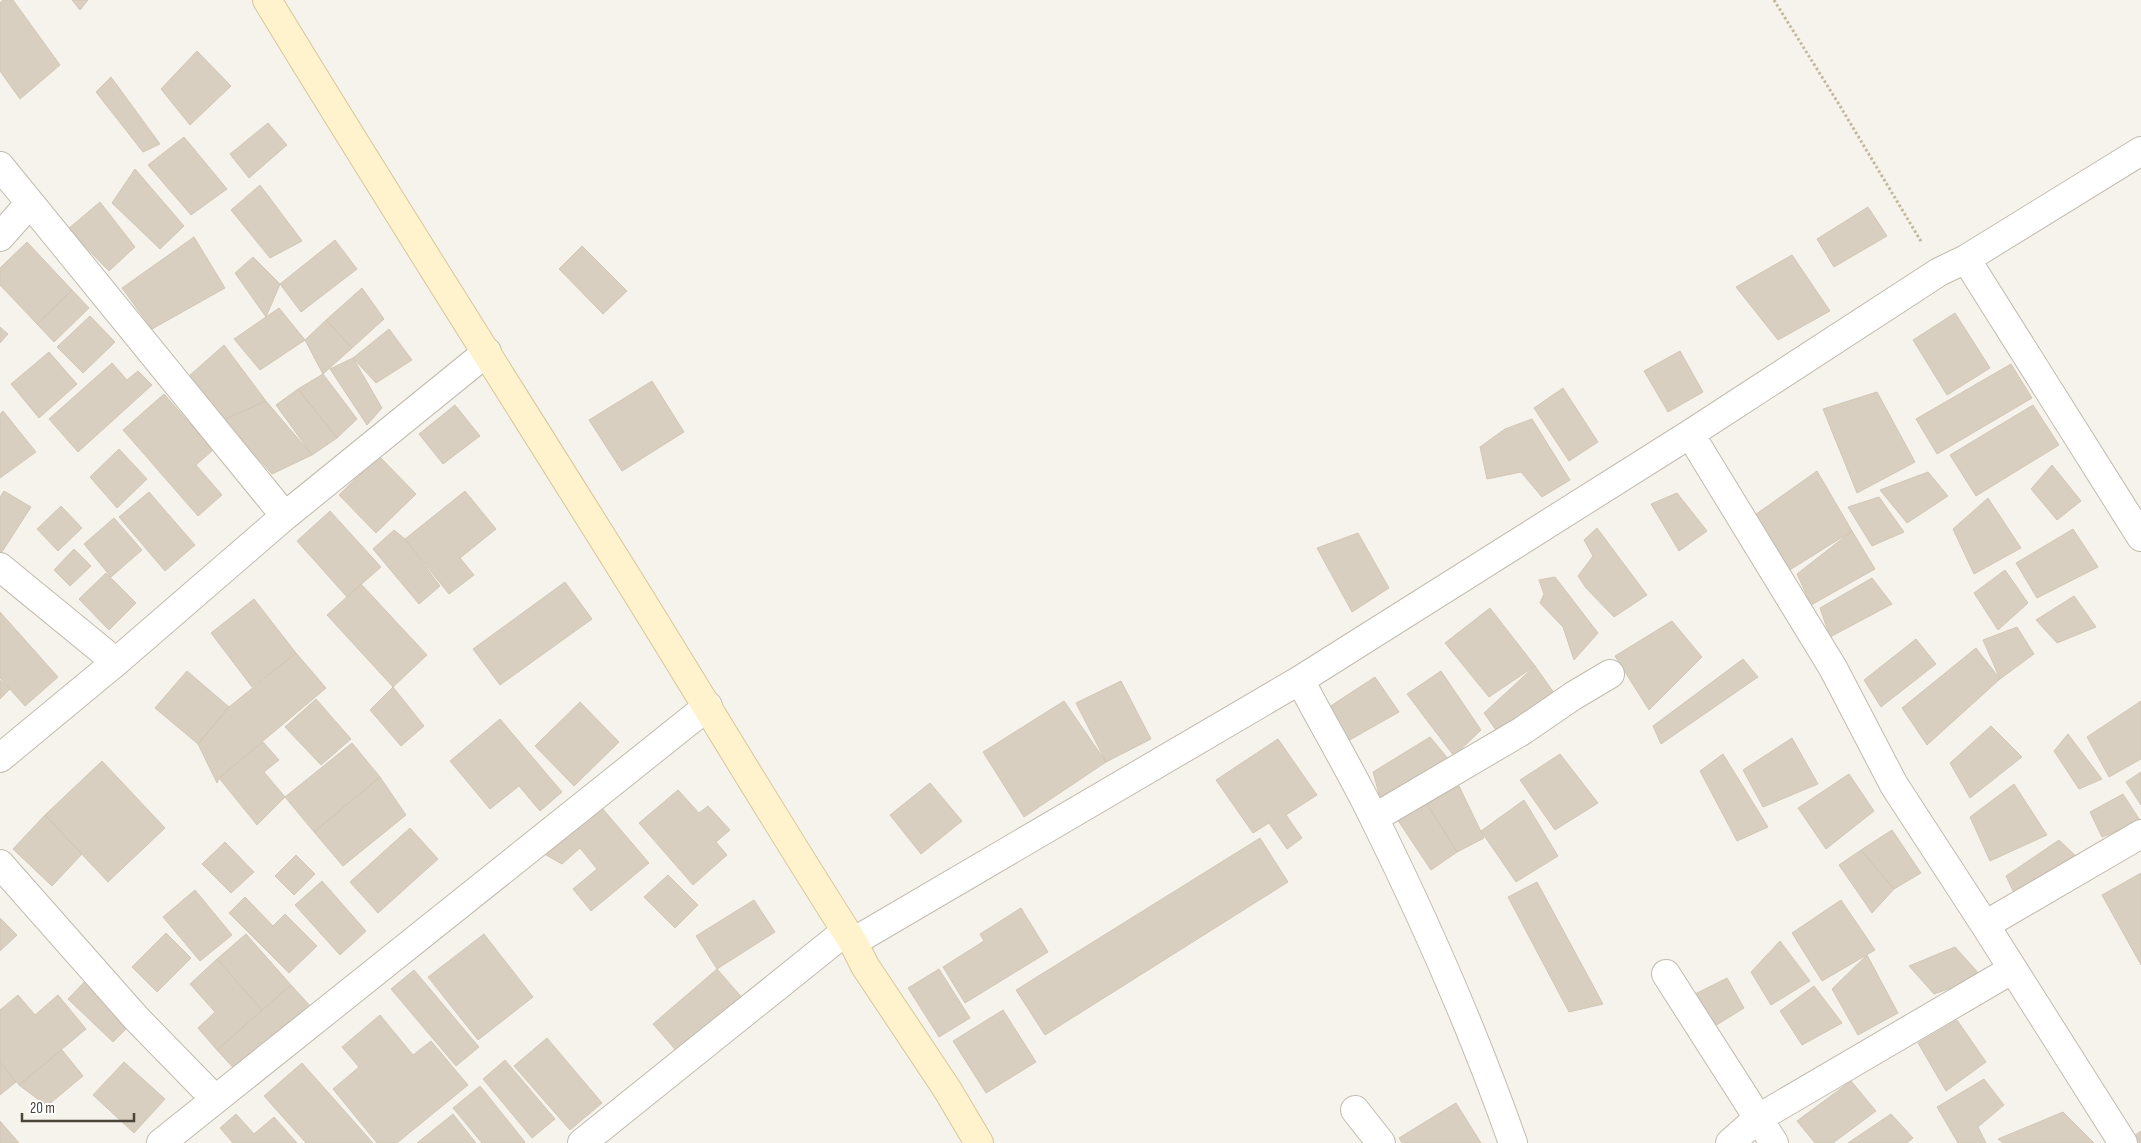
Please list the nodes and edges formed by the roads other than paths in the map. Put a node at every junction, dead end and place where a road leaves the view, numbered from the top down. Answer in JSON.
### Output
{"nodes":[{"id":1,"x":267,"y":0,"type":"edge"},
{"id":2,"x":2141,"y":151,"type":"edge"},
{"id":3,"x":0,"y":166,"type":"edge"},
{"id":4,"x":30,"y":203,"type":"junction"},
{"id":5,"x":0,"y":237,"type":"edge"},
{"id":6,"x":1966,"y":259,"type":"junction"},
{"id":7,"x":487,"y":352,"type":"junction"},
{"id":8,"x":1690,"y":434,"type":"junction"},
{"id":9,"x":285,"y":516,"type":"junction"},
{"id":10,"x":2141,"y":537,"type":"edge"},
{"id":11,"x":0,"y":567,"type":"edge"},
{"id":12,"x":116,"y":662,"type":"junction"},
{"id":13,"x":1610,"y":674,"type":"dead end"},
{"id":14,"x":1300,"y":680,"type":"junction"},
{"id":15,"x":708,"y":706,"type":"junction"},
{"id":16,"x":0,"y":758,"type":"edge"},
{"id":17,"x":1374,"y":818,"type":"junction"},
{"id":18,"x":2141,"y":834,"type":"edge"},
{"id":19,"x":0,"y":864,"type":"edge"},
{"id":20,"x":1985,"y":925,"type":"junction"},
{"id":21,"x":849,"y":937,"type":"junction"},
{"id":22,"x":2013,"y":969,"type":"junction"},
{"id":23,"x":1666,"y":974,"type":"dead end"},
{"id":24,"x":215,"y":1099,"type":"junction"},
{"id":25,"x":1355,"y":1110,"type":"dead end"},
{"id":26,"x":1757,"y":1118,"type":"junction"},
{"id":27,"x":162,"y":1143,"type":"edge"},
{"id":28,"x":582,"y":1143,"type":"edge"},
{"id":29,"x":979,"y":1143,"type":"edge"},
{"id":30,"x":1380,"y":1143,"type":"edge"},
{"id":31,"x":1513,"y":1143,"type":"edge"},
{"id":32,"x":1730,"y":1143,"type":"edge"},
{"id":33,"x":1774,"y":1143,"type":"edge"},
{"id":34,"x":2123,"y":1143,"type":"edge"}],
"edges":[{"from":1,"to":7,"type":"main road"},
{"from":2,"to":6,"type":"street"},
{"from":3,"to":4,"type":"street"},
{"from":4,"to":5,"type":"street"},
{"from":4,"to":9,"type":"street"},
{"from":6,"to":8,"type":"street"},
{"from":6,"to":10,"type":"street"},
{"from":7,"to":9,"type":"street"},
{"from":7,"to":15,"type":"main road"},
{"from":8,"to":14,"type":"street"},
{"from":8,"to":20,"type":"street"},
{"from":9,"to":12,"type":"street"},
{"from":11,"to":12,"type":"street"},
{"from":12,"to":16,"type":"street"},
{"from":13,"to":17,"type":"street"},
{"from":14,"to":17,"type":"street"},
{"from":14,"to":21,"type":"street"},
{"from":15,"to":21,"type":"main road"},
{"from":15,"to":24,"type":"street"},
{"from":17,"to":31,"type":"street"},
{"from":18,"to":20,"type":"street"},
{"from":19,"to":24,"type":"street"},
{"from":20,"to":22,"type":"street"},
{"from":21,"to":28,"type":"street"},
{"from":21,"to":29,"type":"main road"},
{"from":22,"to":26,"type":"street"},
{"from":22,"to":34,"type":"street"},
{"from":23,"to":26,"type":"street"},
{"from":24,"to":27,"type":"street"},
{"from":25,"to":30,"type":"street"},
{"from":26,"to":32,"type":"street"},
{"from":26,"to":33,"type":"street"}]}
